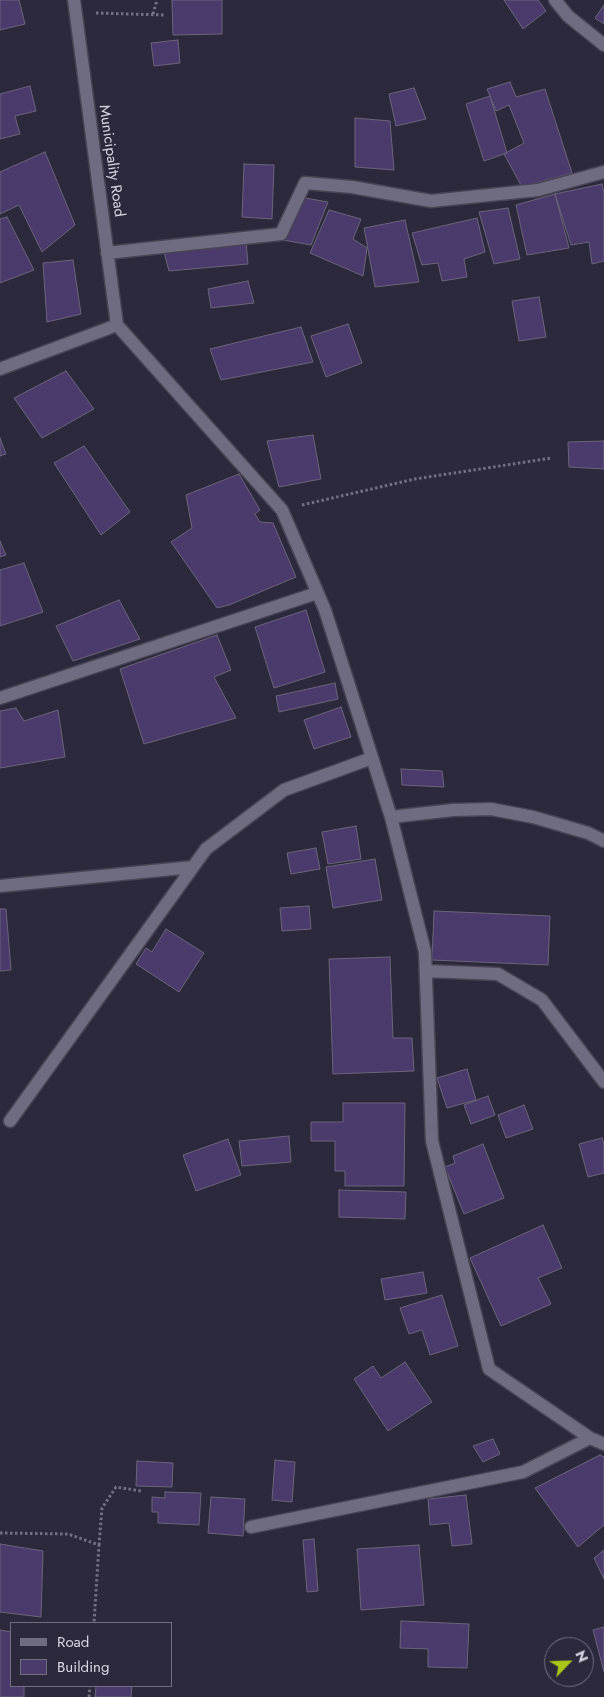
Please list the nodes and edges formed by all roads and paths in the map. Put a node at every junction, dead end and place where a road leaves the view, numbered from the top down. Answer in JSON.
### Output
{"nodes":[{"id":1,"x":157,"y":0,"type":"edge"},
{"id":2,"x":555,"y":0,"type":"edge"},
{"id":3,"x":74,"y":6,"type":"edge"},
{"id":4,"x":153,"y":14,"type":"junction"},
{"id":5,"x":164,"y":15,"type":"dead end"},
{"id":6,"x":604,"y":45,"type":"edge"},
{"id":7,"x":604,"y":172,"type":"edge"},
{"id":8,"x":107,"y":253,"type":"junction"},
{"id":9,"x":117,"y":325,"type":"junction"},
{"id":10,"x":0,"y":369,"type":"edge"},
{"id":11,"x":552,"y":458,"type":"dead end"},
{"id":12,"x":282,"y":510,"type":"junction"},
{"id":13,"x":317,"y":593,"type":"junction"},
{"id":14,"x":0,"y":698,"type":"edge"},
{"id":15,"x":372,"y":758,"type":"junction"},
{"id":16,"x":391,"y":817,"type":"junction"},
{"id":17,"x":604,"y":841,"type":"edge"},
{"id":18,"x":194,"y":867,"type":"junction"},
{"id":19,"x":0,"y":886,"type":"edge"},
{"id":20,"x":426,"y":971,"type":"junction"},
{"id":21,"x":604,"y":1082,"type":"edge"},
{"id":22,"x":10,"y":1121,"type":"dead end"},
{"id":23,"x":590,"y":1438,"type":"junction"},
{"id":24,"x":604,"y":1444,"type":"edge"},
{"id":25,"x":141,"y":1491,"type":"dead end"},
{"id":26,"x":251,"y":1527,"type":"dead end"},
{"id":27,"x":0,"y":1533,"type":"edge"},
{"id":28,"x":99,"y":1545,"type":"junction"},
{"id":29,"x":94,"y":1622,"type":"edge"}],
"edges":[{"from":1,"to":4,"type":"path"},
{"from":2,"to":6,"type":"street"},
{"from":3,"to":4,"type":"path"},
{"from":3,"to":8,"type":"street","name":"Municipality Road"},
{"from":4,"to":5,"type":"path"},
{"from":7,"to":8,"type":"street"},
{"from":8,"to":9,"type":"street","name":"Municipality Road"},
{"from":9,"to":10,"type":"street"},
{"from":9,"to":12,"type":"street"},
{"from":11,"to":12,"type":"path"},
{"from":12,"to":13,"type":"street"},
{"from":13,"to":14,"type":"street"},
{"from":13,"to":15,"type":"street"},
{"from":15,"to":16,"type":"street"},
{"from":15,"to":18,"type":"street"},
{"from":16,"to":17,"type":"street"},
{"from":16,"to":20,"type":"street"},
{"from":18,"to":19,"type":"street"},
{"from":18,"to":22,"type":"street"},
{"from":20,"to":21,"type":"street"},
{"from":20,"to":23,"type":"street"},
{"from":23,"to":24,"type":"street"},
{"from":23,"to":26,"type":"street"},
{"from":25,"to":28,"type":"path"},
{"from":27,"to":28,"type":"path"},
{"from":28,"to":29,"type":"path"}]}
